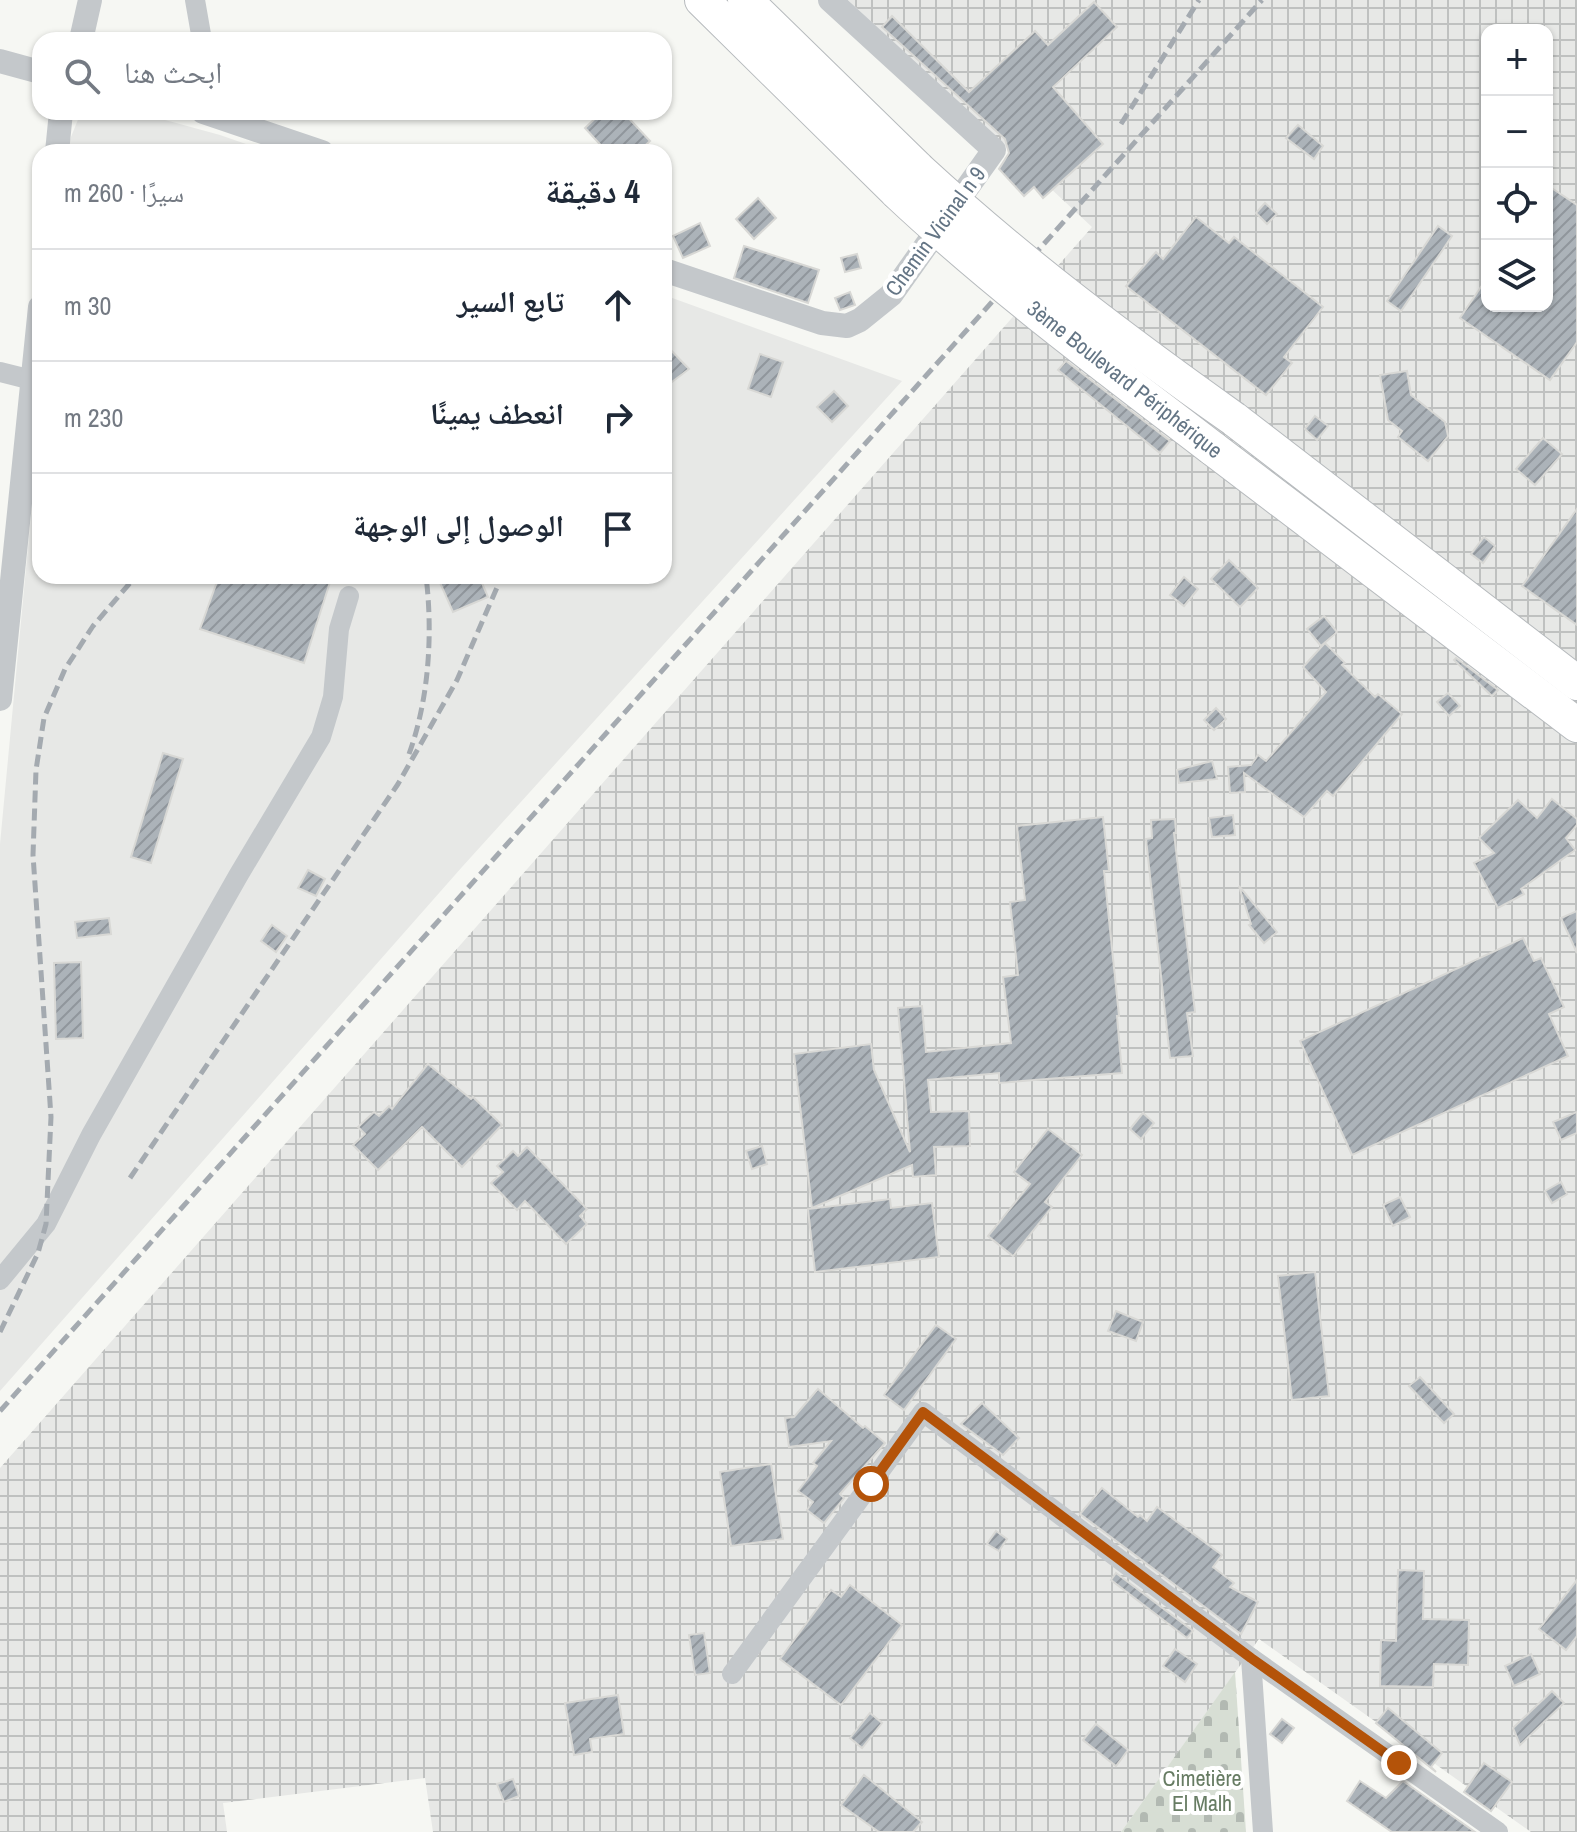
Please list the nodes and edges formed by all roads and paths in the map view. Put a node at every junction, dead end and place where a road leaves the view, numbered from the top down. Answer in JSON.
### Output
{"nodes":[{"id":1,"x":90,"y":0,"type":"edge"},
{"id":2,"x":195,"y":0,"type":"edge"},
{"id":3,"x":702,"y":0,"type":"edge"},
{"id":4,"x":745,"y":0,"type":"edge"},
{"id":5,"x":830,"y":0,"type":"edge"},
{"id":6,"x":83,"y":32,"type":"edge"},
{"id":7,"x":201,"y":32,"type":"edge"},
{"id":8,"x":0,"y":61,"type":"edge"},
{"id":9,"x":32,"y":70,"type":"edge"},
{"id":10,"x":60,"y":120,"type":"edge"},
{"id":11,"x":231,"y":120,"type":"edge"},
{"id":12,"x":58,"y":144,"type":"edge"},
{"id":13,"x":299,"y":144,"type":"edge"},
{"id":14,"x":908,"y":180,"type":"junction"},
{"id":15,"x":672,"y":273,"type":"edge"},
{"id":16,"x":0,"y":372,"type":"edge"},
{"id":17,"x":32,"y":380,"type":"joint"},
{"id":18,"x":349,"y":596,"type":"dead end"},
{"id":19,"x":1577,"y":683,"type":"edge"},
{"id":20,"x":0,"y":699,"type":"edge"},
{"id":21,"x":1577,"y":725,"type":"edge"},
{"id":22,"x":0,"y":1280,"type":"edge"},
{"id":23,"x":1251,"y":1658,"type":"junction"},
{"id":24,"x":732,"y":1674,"type":"dead end"},
{"id":25,"x":1263,"y":1832,"type":"edge"},
{"id":26,"x":1498,"y":1832,"type":"edge"}],
"edges":[{"from":1,"to":6,"type":"street"},
{"from":2,"to":7,"type":"street"},
{"from":3,"to":14,"type":"highway","name":"3ème Boulevard Périphérique"},
{"from":4,"to":14,"type":"highway","name":"3ème Boulevard Périphérique"},
{"from":5,"to":15,"type":"street","name":"Chemin Vicinal n 9"},
{"from":8,"to":9,"type":"street"},
{"from":10,"to":12,"type":"street"},
{"from":11,"to":13,"type":"street"},
{"from":14,"to":19,"type":"highway","bridge":true},
{"from":14,"to":21,"type":"highway","name":"3ème Boulevard Périphérique","bridge":true},
{"from":16,"to":17,"type":"street"},
{"from":17,"to":20,"type":"street"},
{"from":18,"to":22,"type":"street"},
{"from":23,"to":24,"type":"street"},
{"from":23,"to":25,"type":"street"},
{"from":23,"to":26,"type":"street"}]}
